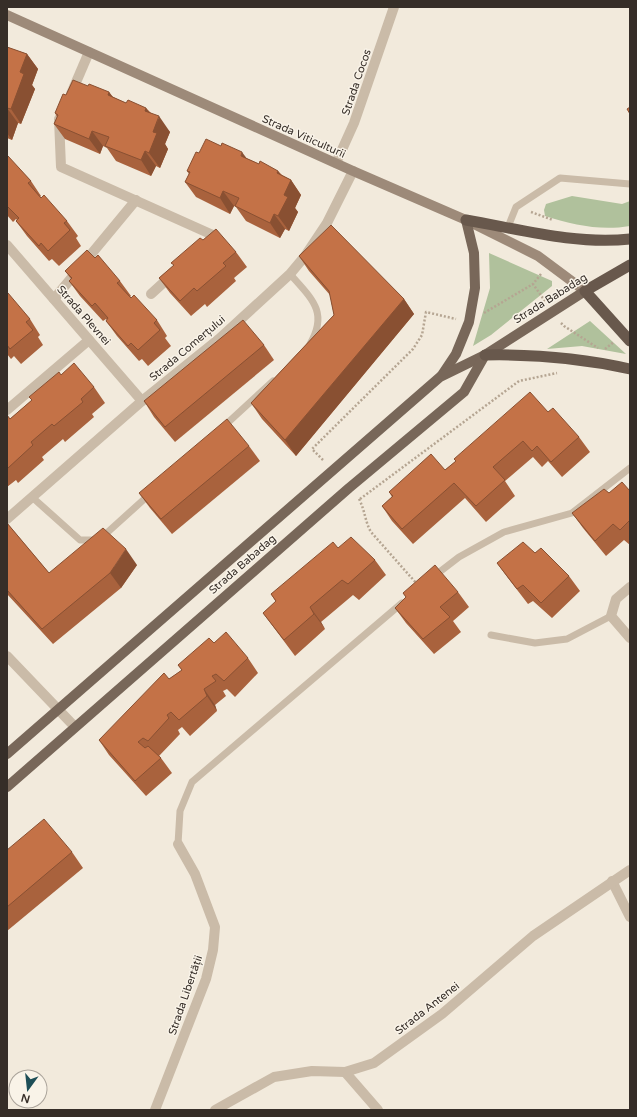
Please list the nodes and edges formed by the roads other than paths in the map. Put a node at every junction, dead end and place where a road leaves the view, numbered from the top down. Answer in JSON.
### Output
{"nodes":[{"id":1,"x":394,"y":7,"type":"edge"},
{"id":2,"x":7,"y":15,"type":"edge"},
{"id":3,"x":88,"y":52,"type":"junction"},
{"id":4,"x":336,"y":164,"type":"junction"},
{"id":5,"x":353,"y":171,"type":"junction"},
{"id":6,"x":630,"y":184,"type":"edge"},
{"id":7,"x":136,"y":200,"type":"junction"},
{"id":8,"x":466,"y":220,"type":"junction"},
{"id":9,"x":508,"y":227,"type":"junction"},
{"id":10,"x":630,"y":239,"type":"edge"},
{"id":11,"x":7,"y":245,"type":"edge"},
{"id":12,"x":204,"y":246,"type":"edge"},
{"id":13,"x":630,"y":265,"type":"edge"},
{"id":14,"x":180,"y":268,"type":"edge"},
{"id":15,"x":290,"y":274,"type":"junction"},
{"id":16,"x":585,"y":291,"type":"junction"},
{"id":17,"x":151,"y":294,"type":"dead end"},
{"id":18,"x":54,"y":299,"type":"junction"},
{"id":19,"x":89,"y":340,"type":"junction"},
{"id":20,"x":630,"y":341,"type":"edge"},
{"id":21,"x":306,"y":350,"type":"edge"},
{"id":22,"x":485,"y":355,"type":"junction"},
{"id":23,"x":630,"y":369,"type":"edge"},
{"id":24,"x":278,"y":377,"type":"edge"},
{"id":25,"x":440,"y":377,"type":"junction"},
{"id":26,"x":142,"y":401,"type":"junction"},
{"id":27,"x":7,"y":410,"type":"edge"},
{"id":28,"x":214,"y":435,"type":"edge"},
{"id":29,"x":630,"y":468,"type":"edge"},
{"id":30,"x":157,"y":488,"type":"edge"},
{"id":31,"x":32,"y":497,"type":"junction"},
{"id":32,"x":7,"y":519,"type":"edge"},
{"id":33,"x":420,"y":587,"type":"edge"},
{"id":34,"x":630,"y":587,"type":"edge"},
{"id":35,"x":408,"y":598,"type":"edge"},
{"id":36,"x":611,"y":616,"type":"junction"},
{"id":37,"x":490,"y":635,"type":"dead end"},
{"id":38,"x":630,"y":638,"type":"edge"},
{"id":39,"x":7,"y":656,"type":"edge"},
{"id":40,"x":58,"y":708,"type":"junction"},
{"id":41,"x":75,"y":727,"type":"junction"},
{"id":42,"x":7,"y":754,"type":"edge"},
{"id":43,"x":7,"y":788,"type":"edge"},
{"id":44,"x":178,"y":844,"type":"joint"},
{"id":45,"x":630,"y":870,"type":"edge"},
{"id":46,"x":612,"y":881,"type":"junction"},
{"id":47,"x":630,"y":917,"type":"edge"},
{"id":48,"x":345,"y":1072,"type":"junction"},
{"id":49,"x":155,"y":1110,"type":"edge"},
{"id":50,"x":215,"y":1110,"type":"edge"},
{"id":51,"x":378,"y":1110,"type":"edge"}],
"edges":[{"from":1,"to":4,"type":"street","name":"Strada Cocos"},
{"from":2,"to":3,"type":"main road","name":"Strada Viticulturii"},
{"from":3,"to":4,"type":"main road","name":"Strada Viticulturii"},
{"from":3,"to":7,"type":"street"},
{"from":4,"to":5,"type":"main road","name":"Strada Viticulturii"},
{"from":5,"to":8,"type":"main road","name":"Strada Viticulturii"},
{"from":5,"to":15,"type":"street","name":"Strada Comerțului"},
{"from":6,"to":9,"type":"lane"},
{"from":7,"to":12,"type":"street"},
{"from":7,"to":18,"type":"street"},
{"from":8,"to":9,"type":"highway"},
{"from":8,"to":16,"type":"main road","name":"Strada Viticulturii"},
{"from":8,"to":25,"type":"main road"},
{"from":9,"to":10,"type":"highway"},
{"from":11,"to":18,"type":"street","name":"Strada Plevnei"},
{"from":13,"to":16,"type":"highway","name":"Strada Babadag"},
{"from":14,"to":17,"type":"street"},
{"from":15,"to":21,"type":"lane"},
{"from":15,"to":26,"type":"street","name":"Strada Comerțului"},
{"from":16,"to":20,"type":"highway"},
{"from":16,"to":22,"type":"main road","name":"Strada Babadag"},
{"from":18,"to":19,"type":"street","name":"Strada Plevnei"},
{"from":19,"to":26,"type":"street","name":"Strada Plevnei"},
{"from":19,"to":27,"type":"street"},
{"from":22,"to":23,"type":"highway"},
{"from":22,"to":25,"type":"main road","name":"Strada Babadag"},
{"from":22,"to":41,"type":"main road","name":"Strada Babadag"},
{"from":24,"to":28,"type":"lane"},
{"from":25,"to":40,"type":"main road","name":"Strada Babadag"},
{"from":26,"to":31,"type":"street","name":"Strada Comerțului"},
{"from":29,"to":33,"type":"lane"},
{"from":30,"to":31,"type":"lane"},
{"from":31,"to":32,"type":"street","name":"Strada Comerțului"},
{"from":34,"to":36,"type":"street"},
{"from":35,"to":44,"type":"lane"},
{"from":36,"to":37,"type":"lane"},
{"from":36,"to":38,"type":"street"},
{"from":39,"to":40,"type":"street"},
{"from":40,"to":41,"type":"street"},
{"from":40,"to":42,"type":"main road","name":"Strada Babadag"},
{"from":41,"to":43,"type":"main road","name":"Strada Babadag"},
{"from":44,"to":49,"type":"street","name":"Strada Libertății"},
{"from":45,"to":46,"type":"street","name":"Strada Antenei"},
{"from":46,"to":47,"type":"street"},
{"from":46,"to":48,"type":"street","name":"Strada Antenei"},
{"from":48,"to":50,"type":"street","name":"Strada Antenei"},
{"from":48,"to":51,"type":"street"}]}
